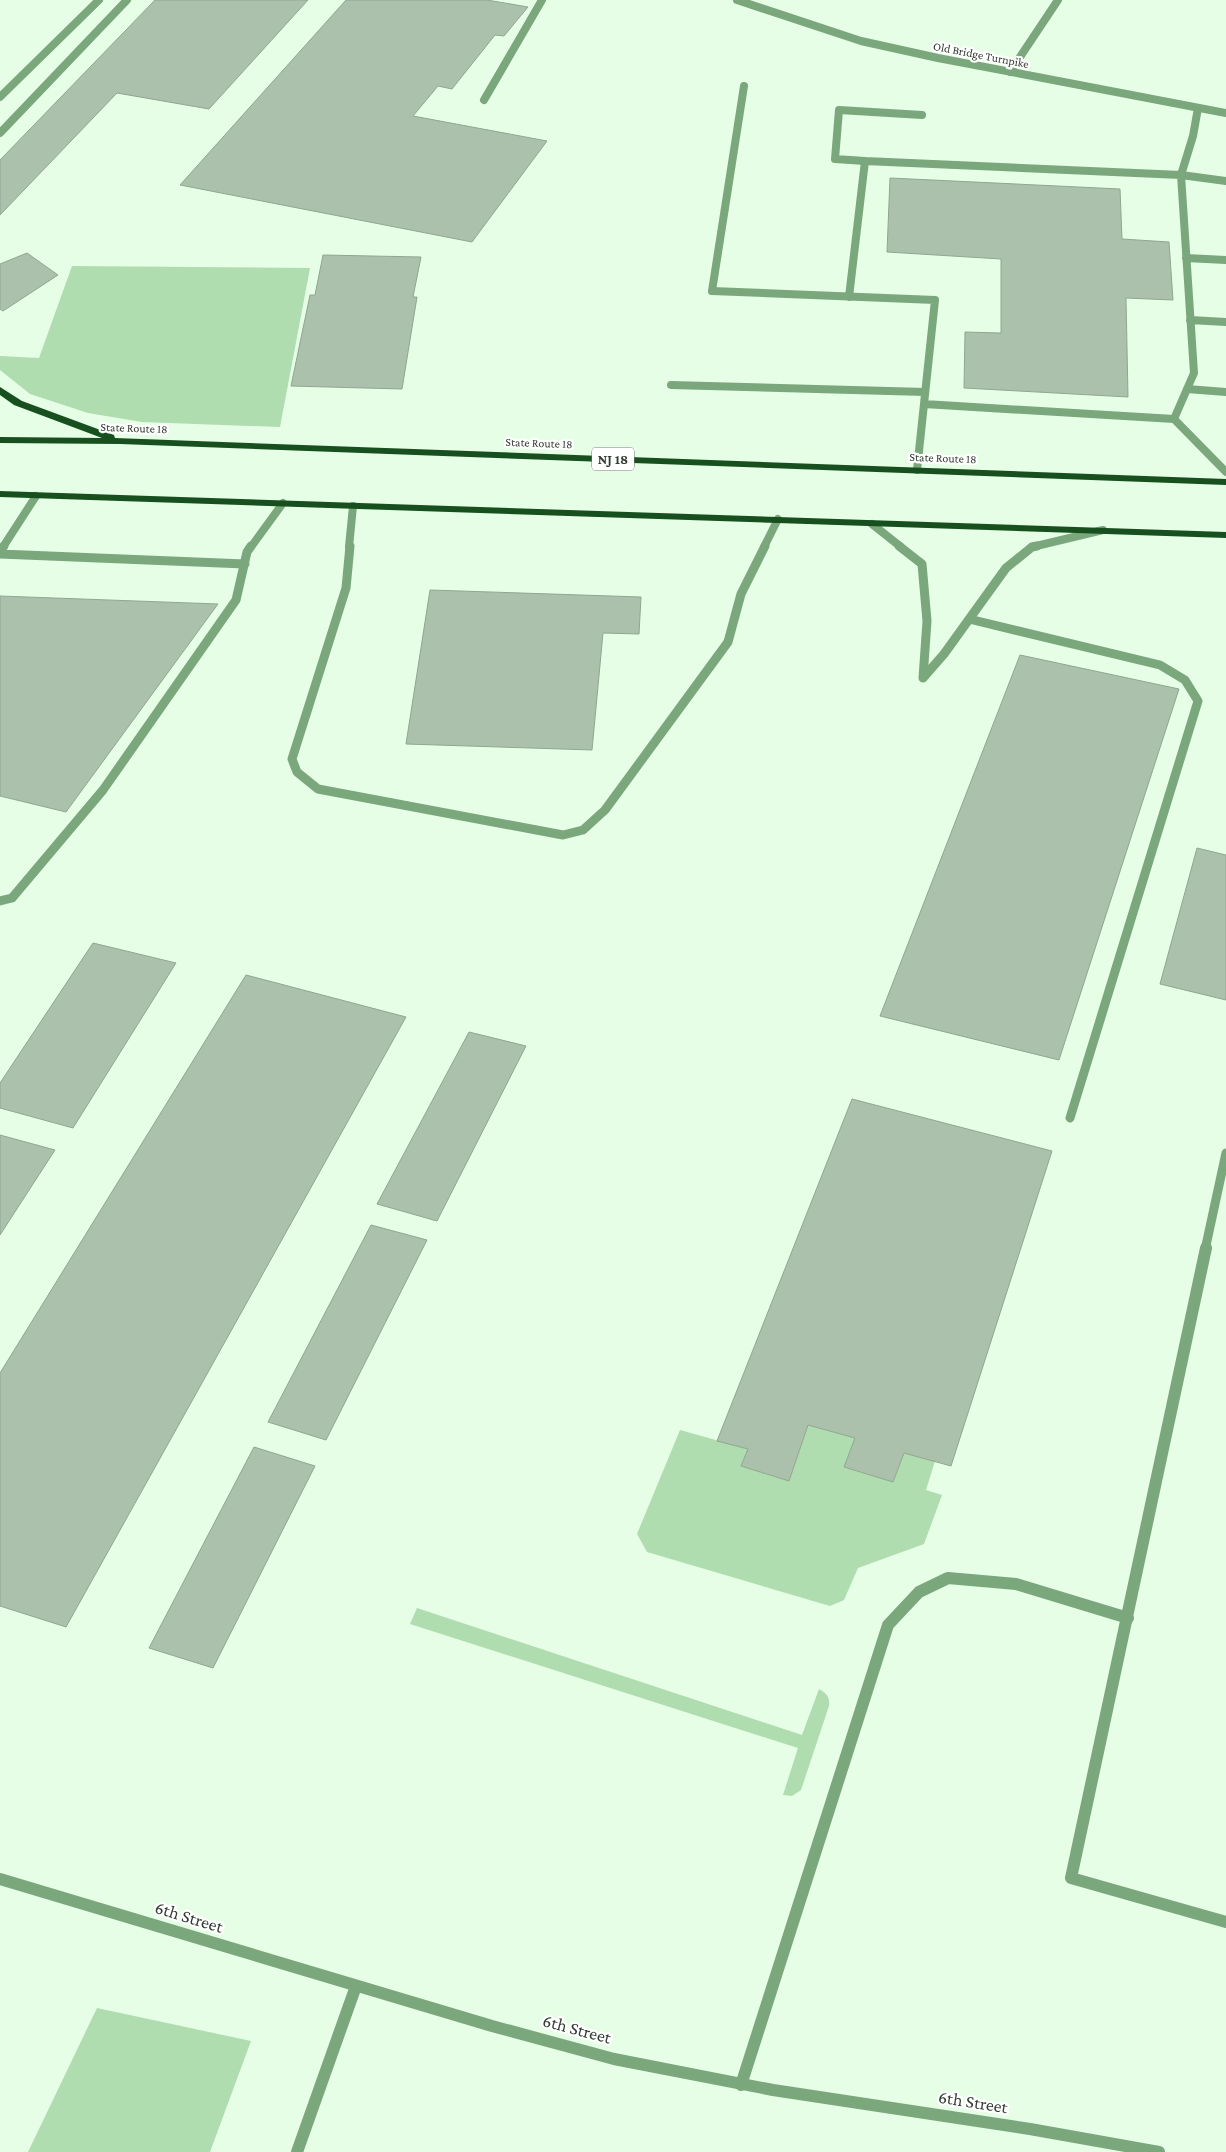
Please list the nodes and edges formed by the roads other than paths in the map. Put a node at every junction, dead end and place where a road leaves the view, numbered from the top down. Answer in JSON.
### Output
{"nodes":[{"id":1,"x":99,"y":0,"type":"edge"},
{"id":2,"x":127,"y":0,"type":"edge"},
{"id":3,"x":542,"y":0,"type":"edge"},
{"id":4,"x":737,"y":0,"type":"edge"},
{"id":5,"x":1058,"y":0,"type":"edge"},
{"id":6,"x":1010,"y":72,"type":"junction"},
{"id":7,"x":744,"y":86,"type":"dead end"},
{"id":8,"x":4,"y":89,"type":"edge"},
{"id":9,"x":0,"y":97,"type":"edge"},
{"id":10,"x":484,"y":100,"type":"dead end"},
{"id":11,"x":1198,"y":108,"type":"junction"},
{"id":12,"x":1226,"y":113,"type":"edge"},
{"id":13,"x":922,"y":115,"type":"dead end"},
{"id":14,"x":0,"y":133,"type":"edge"},
{"id":15,"x":865,"y":161,"type":"junction"},
{"id":16,"x":1181,"y":175,"type":"junction"},
{"id":17,"x":1226,"y":181,"type":"edge"},
{"id":18,"x":1186,"y":258,"type":"junction"},
{"id":19,"x":1226,"y":260,"type":"edge"},
{"id":20,"x":849,"y":297,"type":"junction"},
{"id":21,"x":1190,"y":320,"type":"junction"},
{"id":22,"x":1226,"y":322,"type":"edge"},
{"id":23,"x":671,"y":385,"type":"dead end"},
{"id":24,"x":1187,"y":389,"type":"junction"},
{"id":25,"x":0,"y":390,"type":"edge"},
{"id":26,"x":925,"y":392,"type":"junction"},
{"id":27,"x":1226,"y":392,"type":"edge"},
{"id":28,"x":924,"y":404,"type":"junction"},
{"id":29,"x":1174,"y":419,"type":"junction"},
{"id":30,"x":0,"y":440,"type":"edge"},
{"id":31,"x":120,"y":441,"type":"junction"},
{"id":32,"x":917,"y":470,"type":"junction"},
{"id":33,"x":1226,"y":472,"type":"edge"},
{"id":34,"x":1226,"y":482,"type":"edge"},
{"id":35,"x":0,"y":494,"type":"edge"},
{"id":36,"x":36,"y":496,"type":"junction"},
{"id":37,"x":283,"y":503,"type":"junction"},
{"id":38,"x":353,"y":506,"type":"junction"},
{"id":39,"x":778,"y":519,"type":"junction"},
{"id":40,"x":872,"y":524,"type":"junction"},
{"id":41,"x":1105,"y":530,"type":"junction"},
{"id":42,"x":1226,"y":535,"type":"edge"},
{"id":43,"x":0,"y":552,"type":"edge"},
{"id":44,"x":245,"y":564,"type":"junction"},
{"id":45,"x":969,"y":619,"type":"junction"},
{"id":46,"x":0,"y":901,"type":"edge"},
{"id":47,"x":1070,"y":1118,"type":"dead end"},
{"id":48,"x":1226,"y":1153,"type":"edge"},
{"id":49,"x":1128,"y":1618,"type":"junction"},
{"id":50,"x":0,"y":1878,"type":"edge"},
{"id":51,"x":1226,"y":1922,"type":"edge"},
{"id":52,"x":356,"y":1986,"type":"junction"},
{"id":53,"x":741,"y":2085,"type":"junction"},
{"id":54,"x":297,"y":2152,"type":"edge"},
{"id":55,"x":1159,"y":2152,"type":"edge"}],
"edges":[{"from":1,"to":8,"type":"street"},
{"from":2,"to":14,"type":"street"},
{"from":3,"to":10,"type":"street"},
{"from":4,"to":6,"type":"street","name":"Old Bridge Turnpike"},
{"from":5,"to":6,"type":"street"},
{"from":6,"to":11,"type":"street","name":"Old Bridge Turnpike"},
{"from":7,"to":20,"type":"street"},
{"from":8,"to":9,"type":"street"},
{"from":11,"to":12,"type":"street","name":"Old Bridge Turnpike"},
{"from":11,"to":16,"type":"street"},
{"from":13,"to":15,"type":"street"},
{"from":15,"to":16,"type":"street"},
{"from":15,"to":20,"type":"street"},
{"from":16,"to":17,"type":"street"},
{"from":16,"to":18,"type":"street"},
{"from":18,"to":19,"type":"street"},
{"from":18,"to":21,"type":"street"},
{"from":20,"to":26,"type":"street"},
{"from":21,"to":22,"type":"street"},
{"from":21,"to":24,"type":"street"},
{"from":23,"to":26,"type":"street"},
{"from":24,"to":27,"type":"street"},
{"from":24,"to":29,"type":"street"},
{"from":25,"to":31,"type":"highway"},
{"from":26,"to":28,"type":"street"},
{"from":28,"to":29,"type":"street"},
{"from":28,"to":32,"type":"street"},
{"from":29,"to":33,"type":"street"},
{"from":30,"to":31,"type":"highway","name":"State Route 18","number":"NJ 18"},
{"from":31,"to":32,"type":"highway","name":"State Route 18","number":"NJ 18"},
{"from":32,"to":34,"type":"highway","name":"State Route 18","number":"NJ 18"},
{"from":35,"to":36,"type":"highway"},
{"from":36,"to":37,"type":"highway"},
{"from":36,"to":43,"type":"street"},
{"from":37,"to":38,"type":"highway"},
{"from":37,"to":44,"type":"street"},
{"from":38,"to":39,"type":"highway"},
{"from":38,"to":39,"type":"street"},
{"from":39,"to":40,"type":"highway"},
{"from":40,"to":41,"type":"highway"},
{"from":40,"to":45,"type":"street"},
{"from":41,"to":42,"type":"highway"},
{"from":41,"to":45,"type":"street"},
{"from":43,"to":44,"type":"street"},
{"from":44,"to":46,"type":"street"},
{"from":45,"to":47,"type":"street"},
{"from":48,"to":49,"type":"street"},
{"from":49,"to":51,"type":"street"},
{"from":49,"to":53,"type":"street"},
{"from":50,"to":52,"type":"street","name":"6th Street"},
{"from":52,"to":53,"type":"street","name":"6th Street"},
{"from":52,"to":54,"type":"street"},
{"from":53,"to":55,"type":"street","name":"6th Street"}]}
